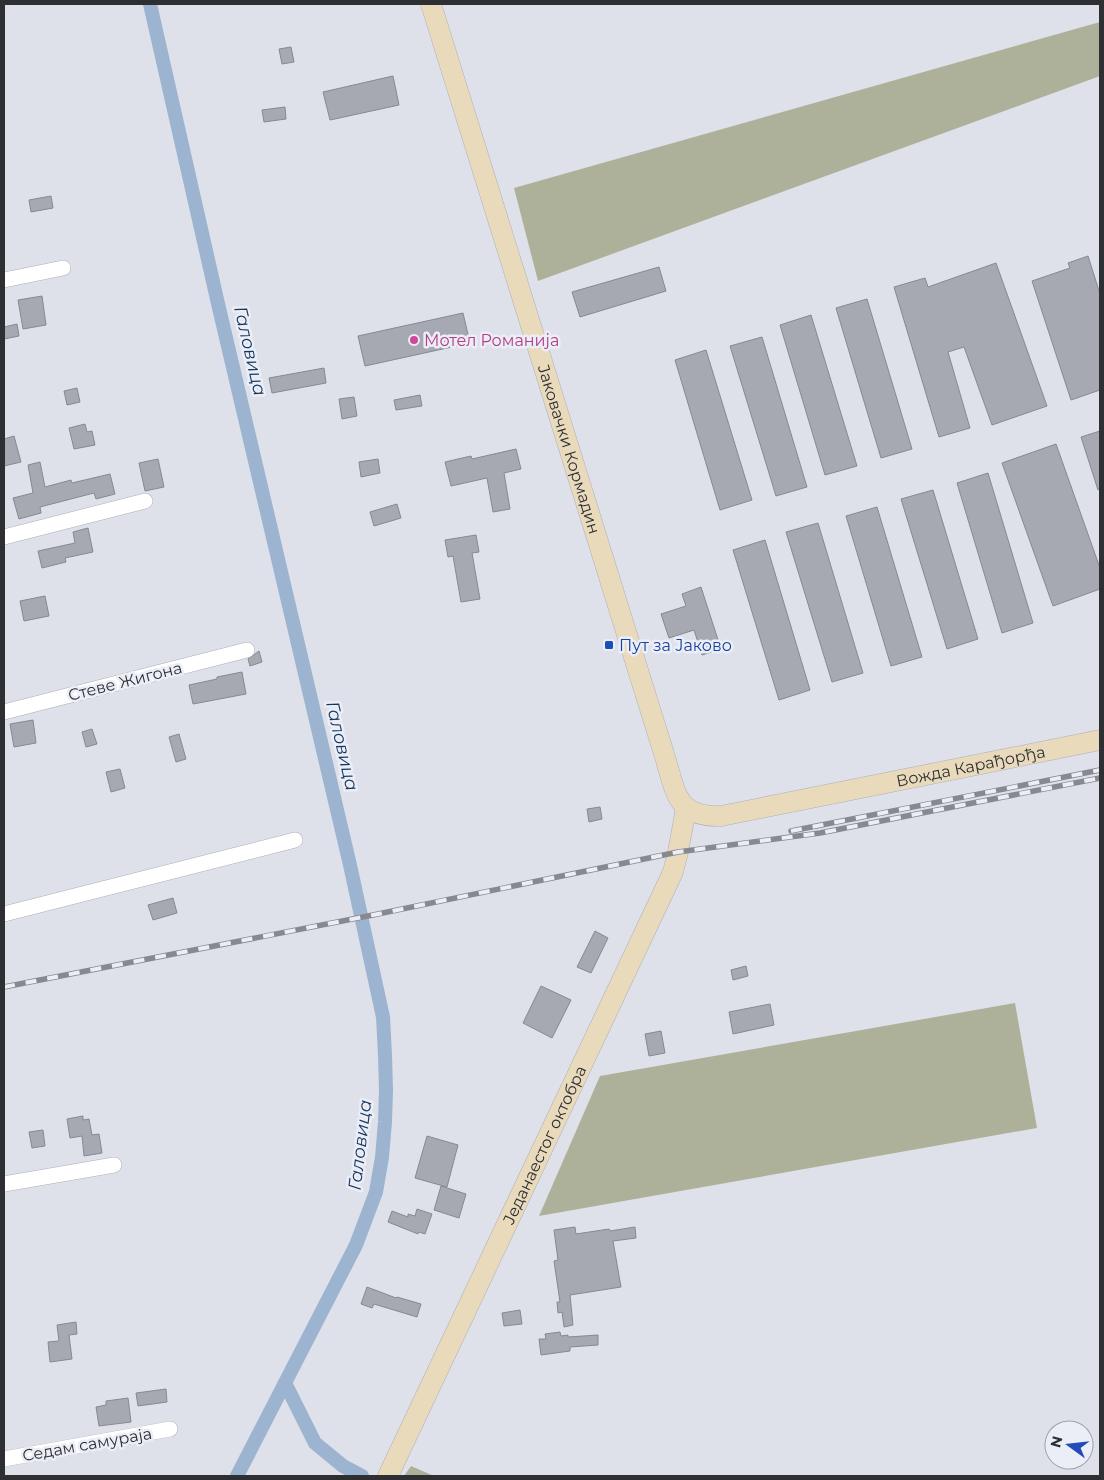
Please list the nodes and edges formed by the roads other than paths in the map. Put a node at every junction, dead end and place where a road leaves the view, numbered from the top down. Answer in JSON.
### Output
{"nodes":[{"id":1,"x":431,"y":4,"type":"edge"},
{"id":2,"x":63,"y":268,"type":"dead end"},
{"id":3,"x":4,"y":280,"type":"edge"},
{"id":4,"x":145,"y":501,"type":"dead end"},
{"id":5,"x":4,"y":537,"type":"edge"},
{"id":6,"x":247,"y":650,"type":"dead end"},
{"id":7,"x":4,"y":712,"type":"edge"},
{"id":8,"x":1100,"y":740,"type":"edge"},
{"id":9,"x":686,"y":808,"type":"junction"},
{"id":10,"x":296,"y":840,"type":"dead end"},
{"id":11,"x":4,"y":914,"type":"edge"},
{"id":12,"x":114,"y":1165,"type":"dead end"},
{"id":13,"x":4,"y":1184,"type":"edge"},
{"id":14,"x":170,"y":1429,"type":"dead end"},
{"id":15,"x":4,"y":1459,"type":"edge"},
{"id":16,"x":389,"y":1474,"type":"edge"}],
"edges":[{"from":1,"to":9,"type":"main road","name":"Јаковачки Кормадин"},
{"from":2,"to":3,"type":"street"},
{"from":4,"to":5,"type":"street"},
{"from":6,"to":7,"type":"street","name":"Стеве Жигона"},
{"from":8,"to":9,"type":"main road","name":"Вожда Карађорђа"},
{"from":9,"to":16,"type":"main road","name":"Једанаестог октобра"},
{"from":10,"to":11,"type":"street"},
{"from":12,"to":13,"type":"street"},
{"from":14,"to":15,"type":"street","name":"Седам самураја"}]}
